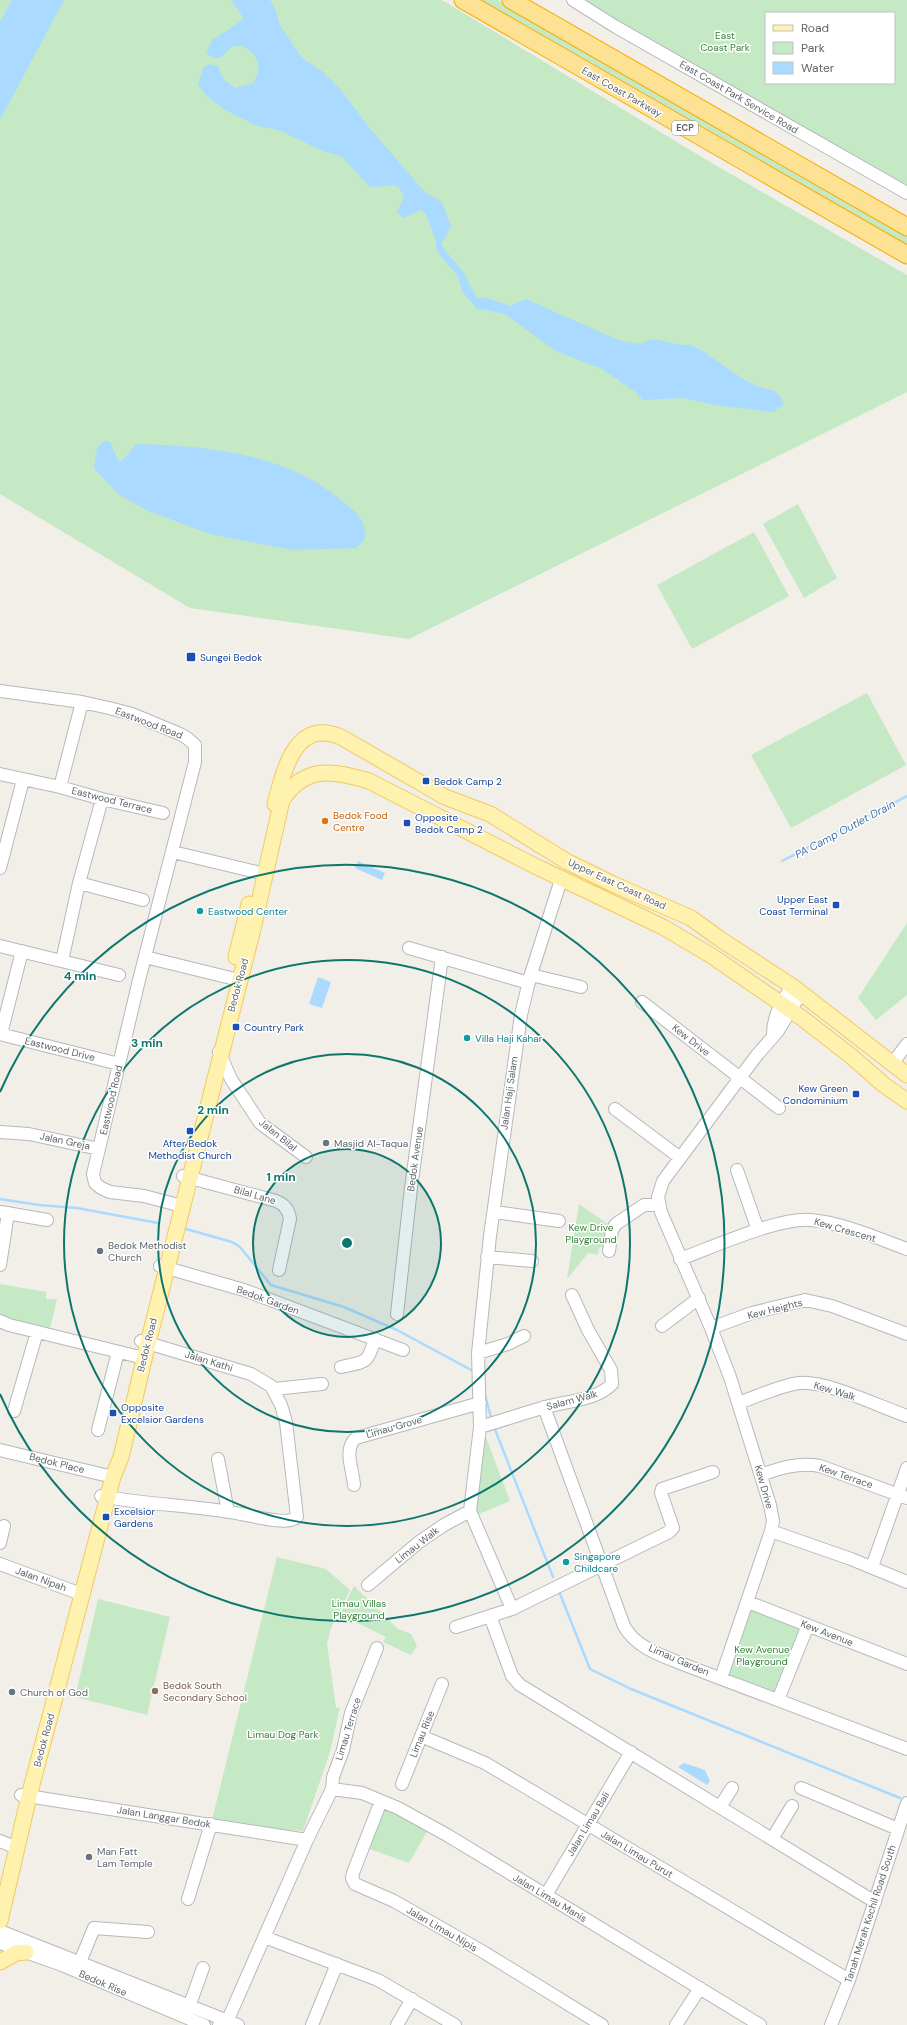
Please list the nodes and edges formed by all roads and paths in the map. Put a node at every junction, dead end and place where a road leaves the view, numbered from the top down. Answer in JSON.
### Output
{"nodes":[{"id":1,"x":463,"y":0,"type":"edge"},
{"id":2,"x":511,"y":0,"type":"edge"},
{"id":3,"x":573,"y":0,"type":"edge"},
{"id":4,"x":907,"y":193,"type":"edge"},
{"id":5,"x":907,"y":227,"type":"edge"},
{"id":6,"x":907,"y":255,"type":"edge"},
{"id":7,"x":0,"y":691,"type":"edge"},
{"id":8,"x":82,"y":702,"type":"junction"},
{"id":9,"x":306,"y":737,"type":"joint"},
{"id":10,"x":383,"y":762,"type":"junction"},
{"id":11,"x":0,"y":774,"type":"edge"},
{"id":12,"x":305,"y":778,"type":"joint"},
{"id":13,"x":23,"y":780,"type":"junction"},
{"id":14,"x":376,"y":785,"type":"junction"},
{"id":15,"x":60,"y":787,"type":"junction"},
{"id":16,"x":102,"y":799,"type":"junction"},
{"id":17,"x":163,"y":813,"type":"dead end"},
{"id":18,"x":174,"y":848,"type":"junction"},
{"id":19,"x":0,"y":865,"type":"edge"},
{"id":20,"x":262,"y":869,"type":"junction"},
{"id":21,"x":560,"y":877,"type":"junction"},
{"id":22,"x":78,"y":883,"type":"junction"},
{"id":23,"x":143,"y":900,"type":"dead end"},
{"id":24,"x":0,"y":946,"type":"edge"},
{"id":25,"x":409,"y":948,"type":"dead end"},
{"id":26,"x":22,"y":951,"type":"junction"},
{"id":27,"x":145,"y":957,"type":"junction"},
{"id":28,"x":442,"y":957,"type":"junction"},
{"id":29,"x":62,"y":961,"type":"junction"},
{"id":30,"x":119,"y":976,"type":"dead end"},
{"id":31,"x":235,"y":979,"type":"junction"},
{"id":32,"x":530,"y":979,"type":"junction"},
{"id":33,"x":581,"y":987,"type":"dead end"},
{"id":34,"x":797,"y":990,"type":"junction"},
{"id":35,"x":642,"y":1002,"type":"dead end"},
{"id":36,"x":785,"y":1008,"type":"junction"},
{"id":37,"x":0,"y":1034,"type":"edge"},
{"id":38,"x":907,"y":1044,"type":"edge"},
{"id":39,"x":218,"y":1052,"type":"junction"},
{"id":40,"x":119,"y":1064,"type":"junction"},
{"id":41,"x":892,"y":1064,"type":"junction"},
{"id":42,"x":907,"y":1075,"type":"edge"},
{"id":43,"x":740,"y":1077,"type":"junction"},
{"id":44,"x":907,"y":1101,"type":"edge"},
{"id":45,"x":779,"y":1108,"type":"dead end"},
{"id":46,"x":614,"y":1109,"type":"dead end"},
{"id":47,"x":0,"y":1132,"type":"edge"},
{"id":48,"x":99,"y":1149,"type":"junction"},
{"id":49,"x":306,"y":1157,"type":"dead end"},
{"id":50,"x":680,"y":1157,"type":"junction"},
{"id":51,"x":737,"y":1170,"type":"dead end"},
{"id":52,"x":187,"y":1177,"type":"junction"},
{"id":53,"x":659,"y":1205,"type":"junction"},
{"id":54,"x":179,"y":1206,"type":"junction"},
{"id":55,"x":4,"y":1212,"type":"edge"},
{"id":56,"x":495,"y":1212,"type":"junction"},
{"id":57,"x":47,"y":1220,"type":"dead end"},
{"id":58,"x":560,"y":1221,"type":"dead end"},
{"id":59,"x":758,"y":1230,"type":"junction"},
{"id":60,"x":907,"y":1249,"type":"edge"},
{"id":61,"x":609,"y":1251,"type":"dead end"},
{"id":62,"x":488,"y":1257,"type":"junction"},
{"id":63,"x":680,"y":1259,"type":"junction"},
{"id":64,"x":532,"y":1261,"type":"dead end"},
{"id":65,"x":0,"y":1265,"type":"edge"},
{"id":66,"x":163,"y":1267,"type":"junction"},
{"id":67,"x":280,"y":1270,"type":"dead end"},
{"id":68,"x":572,"y":1295,"type":"dead end"},
{"id":69,"x":698,"y":1298,"type":"junction"},
{"id":70,"x":397,"y":1314,"type":"dead end"},
{"id":71,"x":0,"y":1321,"type":"edge"},
{"id":72,"x":662,"y":1326,"type":"dead end"},
{"id":73,"x":711,"y":1328,"type":"junction"},
{"id":74,"x":37,"y":1332,"type":"junction"},
{"id":75,"x":907,"y":1334,"type":"edge"},
{"id":76,"x":524,"y":1336,"type":"dead end"},
{"id":77,"x":374,"y":1339,"type":"junction"},
{"id":78,"x":144,"y":1342,"type":"junction"},
{"id":79,"x":403,"y":1350,"type":"dead end"},
{"id":80,"x":118,"y":1352,"type":"junction"},
{"id":81,"x":478,"y":1353,"type":"junction"},
{"id":82,"x":141,"y":1357,"type":"junction"},
{"id":83,"x":341,"y":1367,"type":"dead end"},
{"id":84,"x":322,"y":1384,"type":"dead end"},
{"id":85,"x":274,"y":1389,"type":"junction"},
{"id":86,"x":738,"y":1403,"type":"junction"},
{"id":87,"x":480,"y":1404,"type":"junction"},
{"id":88,"x":544,"y":1407,"type":"junction"},
{"id":89,"x":14,"y":1411,"type":"dead end"},
{"id":90,"x":907,"y":1416,"type":"edge"},
{"id":91,"x":480,"y":1427,"type":"junction"},
{"id":92,"x":98,"y":1430,"type":"dead end"},
{"id":93,"x":0,"y":1450,"type":"edge"},
{"id":94,"x":218,"y":1459,"type":"dead end"},
{"id":95,"x":907,"y":1468,"type":"edge"},
{"id":96,"x":713,"y":1472,"type":"dead end"},
{"id":97,"x":761,"y":1475,"type":"junction"},
{"id":98,"x":110,"y":1476,"type":"junction"},
{"id":99,"x":354,"y":1485,"type":"dead end"},
{"id":100,"x":902,"y":1496,"type":"edge"},
{"id":101,"x":105,"y":1497,"type":"junction"},
{"id":102,"x":470,"y":1511,"type":"junction"},
{"id":103,"x":228,"y":1512,"type":"junction"},
{"id":104,"x":4,"y":1526,"type":"dead end"},
{"id":105,"x":771,"y":1532,"type":"junction"},
{"id":106,"x":0,"y":1543,"type":"edge"},
{"id":107,"x":0,"y":1564,"type":"edge"},
{"id":108,"x":601,"y":1565,"type":"junction"},
{"id":109,"x":872,"y":1567,"type":"junction"},
{"id":110,"x":907,"y":1582,"type":"edge"},
{"id":111,"x":368,"y":1585,"type":"dead end"},
{"id":112,"x":78,"y":1593,"type":"junction"},
{"id":113,"x":748,"y":1602,"type":"junction"},
{"id":114,"x":512,"y":1609,"type":"junction"},
{"id":115,"x":490,"y":1616,"type":"junction"},
{"id":116,"x":808,"y":1625,"type":"junction"},
{"id":117,"x":456,"y":1627,"type":"dead end"},
{"id":118,"x":377,"y":1648,"type":"dead end"},
{"id":119,"x":907,"y":1663,"type":"edge"},
{"id":120,"x":721,"y":1678,"type":"junction"},
{"id":121,"x":442,"y":1684,"type":"dead end"},
{"id":122,"x":778,"y":1700,"type":"junction"},
{"id":123,"x":421,"y":1736,"type":"junction"},
{"id":124,"x":907,"y":1749,"type":"edge"},
{"id":125,"x":630,"y":1752,"type":"junction"},
{"id":126,"x":402,"y":1784,"type":"dead end"},
{"id":127,"x":732,"y":1788,"type":"dead end"},
{"id":128,"x":801,"y":1788,"type":"dead end"},
{"id":129,"x":332,"y":1789,"type":"junction"},
{"id":130,"x":25,"y":1795,"type":"junction"},
{"id":131,"x":381,"y":1801,"type":"junction"},
{"id":132,"x":906,"y":1805,"type":"edge"},
{"id":133,"x":792,"y":1806,"type":"dead end"},
{"id":134,"x":720,"y":1807,"type":"junction"},
{"id":135,"x":211,"y":1824,"type":"junction"},
{"id":136,"x":588,"y":1824,"type":"junction"},
{"id":137,"x":898,"y":1829,"type":"junction"},
{"id":138,"x":772,"y":1839,"type":"junction"},
{"id":139,"x":307,"y":1840,"type":"junction"},
{"id":140,"x":8,"y":1844,"type":"edge"},
{"id":141,"x":0,"y":1867,"type":"edge"},
{"id":142,"x":546,"y":1895,"type":"junction"},
{"id":143,"x":188,"y":1899,"type":"dead end"},
{"id":144,"x":875,"y":1902,"type":"junction"},
{"id":145,"x":0,"y":1921,"type":"edge"},
{"id":146,"x":0,"y":1931,"type":"edge"},
{"id":147,"x":148,"y":1932,"type":"dead end"},
{"id":148,"x":264,"y":1937,"type":"junction"},
{"id":149,"x":0,"y":1943,"type":"edge"},
{"id":150,"x":26,"y":1952,"type":"junction"},
{"id":151,"x":0,"y":1962,"type":"edge"},
{"id":152,"x":80,"y":1962,"type":"junction"},
{"id":153,"x":337,"y":1964,"type":"junction"},
{"id":154,"x":203,"y":1968,"type":"dead end"},
{"id":155,"x":849,"y":1980,"type":"junction"},
{"id":156,"x":700,"y":1988,"type":"junction"},
{"id":157,"x":412,"y":1999,"type":"junction"},
{"id":158,"x":189,"y":2007,"type":"junction"},
{"id":159,"x":228,"y":2024,"type":"edge"},
{"id":160,"x":204,"y":2025,"type":"edge"},
{"id":161,"x":312,"y":2025,"type":"edge"},
{"id":162,"x":397,"y":2025,"type":"edge"},
{"id":163,"x":455,"y":2025,"type":"edge"},
{"id":164,"x":602,"y":2025,"type":"edge"},
{"id":165,"x":676,"y":2025,"type":"edge"},
{"id":166,"x":760,"y":2025,"type":"edge"},
{"id":167,"x":831,"y":2025,"type":"edge"}],
"edges":[{"from":1,"to":6,"type":"highway","name":"East Coast Parkway","number":"ECP"},
{"from":2,"to":5,"type":"highway","number":"ECP"},
{"from":3,"to":4,"type":"street","name":"East Coast Park Service Road"},
{"from":7,"to":8,"type":"street","name":"Eastwood Road"},
{"from":8,"to":15,"type":"street","name":"Eastwood Terrace"},
{"from":8,"to":18,"type":"street","name":"Eastwood Road"},
{"from":9,"to":10,"type":"main road","name":"Upper East Coast Road"},
{"from":9,"to":20,"type":"main road","name":"Bedok Road"},
{"from":10,"to":14,"type":"main road"},
{"from":10,"to":34,"type":"main road","name":"Upper East Coast Road"},
{"from":11,"to":13,"type":"street","name":"Eastwood Terrace"},
{"from":12,"to":14,"type":"main road","name":"Upper East Coast Road"},
{"from":12,"to":20,"type":"main road","name":"Bedok Road"},
{"from":13,"to":15,"type":"street","name":"Eastwood Terrace"},
{"from":13,"to":19,"type":"street"},
{"from":14,"to":21,"type":"main road","name":"Upper East Coast Road"},
{"from":15,"to":16,"type":"street","name":"Eastwood Terrace"},
{"from":16,"to":17,"type":"street","name":"Eastwood Terrace"},
{"from":16,"to":22,"type":"street"},
{"from":18,"to":20,"type":"street"},
{"from":18,"to":27,"type":"street","name":"Eastwood Road"},
{"from":20,"to":31,"type":"main road","name":"Bedok Road"},
{"from":21,"to":32,"type":"street","name":"Jalan Haji Salam"},
{"from":21,"to":36,"type":"main road","name":"Upper East Coast Road"},
{"from":22,"to":23,"type":"street"},
{"from":22,"to":29,"type":"street"},
{"from":24,"to":26,"type":"street"},
{"from":25,"to":28,"type":"street"},
{"from":26,"to":29,"type":"street"},
{"from":26,"to":37,"type":"street"},
{"from":27,"to":31,"type":"street"},
{"from":27,"to":40,"type":"street","name":"Eastwood Road"},
{"from":28,"to":32,"type":"street"},
{"from":28,"to":70,"type":"street","name":"Bedok Avenue"},
{"from":29,"to":30,"type":"street"},
{"from":31,"to":39,"type":"main road","name":"Bedok Road"},
{"from":32,"to":33,"type":"street"},
{"from":32,"to":56,"type":"street","name":"Jalan Haji Salam"},
{"from":34,"to":36,"type":"street","name":"Kew Drive"},
{"from":34,"to":41,"type":"main road","name":"Upper East Coast Road"},
{"from":35,"to":43,"type":"street","name":"Kew Drive"},
{"from":36,"to":43,"type":"street","name":"Kew Drive"},
{"from":36,"to":44,"type":"main road","name":"Upper East Coast Road"},
{"from":37,"to":40,"type":"street","name":"Eastwood Drive"},
{"from":38,"to":41,"type":"street"},
{"from":39,"to":49,"type":"street","name":"Jalan Bilal"},
{"from":39,"to":52,"type":"main road","name":"Bedok Road"},
{"from":40,"to":48,"type":"street","name":"Eastwood Road"},
{"from":41,"to":42,"type":"main road","name":"Upper East Coast Road"},
{"from":43,"to":45,"type":"street","name":"Kew Drive"},
{"from":43,"to":50,"type":"street","name":"Kew Drive"},
{"from":46,"to":50,"type":"street"},
{"from":47,"to":48,"type":"street","name":"Jalan Greja"},
{"from":48,"to":54,"type":"street","name":"Jalan Greja"},
{"from":50,"to":53,"type":"street","name":"Kew Drive"},
{"from":51,"to":59,"type":"street"},
{"from":52,"to":54,"type":"main road","name":"Bedok Road"},
{"from":52,"to":67,"type":"street","name":"Bilal Lane"},
{"from":53,"to":61,"type":"street"},
{"from":53,"to":63,"type":"street","name":"Kew Drive"},
{"from":54,"to":66,"type":"main road","name":"Bedok Road"},
{"from":55,"to":57,"type":"street"},
{"from":55,"to":65,"type":"street"},
{"from":56,"to":58,"type":"street"},
{"from":56,"to":62,"type":"street","name":"Jalan Haji Salam"},
{"from":59,"to":60,"type":"street","name":"Kew Crescent"},
{"from":59,"to":63,"type":"street","name":"Kew Crescent"},
{"from":62,"to":64,"type":"street"},
{"from":62,"to":81,"type":"street","name":"Jalan Haji Salam"},
{"from":63,"to":69,"type":"street","name":"Kew Drive"},
{"from":66,"to":77,"type":"street","name":"Bedok Garden"},
{"from":66,"to":78,"type":"main road","name":"Bedok Road"},
{"from":68,"to":88,"type":"street","name":"Salam Walk"},
{"from":69,"to":72,"type":"street"},
{"from":69,"to":73,"type":"street","name":"Kew Drive"},
{"from":71,"to":74,"type":"street"},
{"from":73,"to":75,"type":"street","name":"Kew Heights"},
{"from":73,"to":86,"type":"street","name":"Kew Drive"},
{"from":74,"to":80,"type":"street"},
{"from":74,"to":89,"type":"street"},
{"from":76,"to":81,"type":"street"},
{"from":77,"to":79,"type":"street","name":"Bedok Garden"},
{"from":77,"to":83,"type":"street"},
{"from":78,"to":82,"type":"main road","name":"Bedok Road"},
{"from":78,"to":85,"type":"street","name":"Jalan Kathi"},
{"from":80,"to":82,"type":"street"},
{"from":80,"to":92,"type":"street"},
{"from":81,"to":87,"type":"street","name":"Jalan Haji Salam"},
{"from":82,"to":98,"type":"main road","name":"Bedok Road"},
{"from":84,"to":85,"type":"street"},
{"from":85,"to":103,"type":"street"},
{"from":86,"to":90,"type":"street","name":"Kew Walk"},
{"from":86,"to":97,"type":"street","name":"Kew Drive"},
{"from":87,"to":91,"type":"street","name":"Jalan Haji Salam"},
{"from":87,"to":99,"type":"street","name":"Limau Grove"},
{"from":88,"to":91,"type":"street","name":"Salam Walk"},
{"from":88,"to":108,"type":"street","name":"Limau Garden"},
{"from":91,"to":102,"type":"street"},
{"from":93,"to":98,"type":"street","name":"Bedok Place"},
{"from":94,"to":103,"type":"street"},
{"from":95,"to":100,"type":"street"},
{"from":96,"to":108,"type":"street"},
{"from":97,"to":100,"type":"street","name":"Kew Terrace"},
{"from":97,"to":105,"type":"street","name":"Kew Drive"},
{"from":98,"to":101,"type":"main road","name":"Bedok Road"},
{"from":100,"to":109,"type":"street"},
{"from":101,"to":103,"type":"street"},
{"from":101,"to":112,"type":"main road","name":"Bedok Road"},
{"from":102,"to":111,"type":"street","name":"Limau Walk"},
{"from":102,"to":114,"type":"street"},
{"from":104,"to":106,"type":"street"},
{"from":105,"to":109,"type":"street"},
{"from":105,"to":113,"type":"street","name":"Kew Drive"},
{"from":107,"to":112,"type":"street","name":"Jalan Nipah"},
{"from":108,"to":114,"type":"street"},
{"from":108,"to":120,"type":"street","name":"Limau Garden"},
{"from":109,"to":110,"type":"street"},
{"from":112,"to":130,"type":"main road","name":"Bedok Road"},
{"from":113,"to":116,"type":"street","name":"Kew Avenue"},
{"from":113,"to":120,"type":"street","name":"Kew Drive"},
{"from":114,"to":115,"type":"street"},
{"from":115,"to":117,"type":"street"},
{"from":115,"to":125,"type":"street"},
{"from":116,"to":119,"type":"street","name":"Kew Avenue"},
{"from":116,"to":122,"type":"street"},
{"from":118,"to":129,"type":"street","name":"Limau Terrace"},
{"from":120,"to":122,"type":"street","name":"Limau Garden"},
{"from":121,"to":123,"type":"street","name":"Limau Rise"},
{"from":122,"to":124,"type":"street"},
{"from":123,"to":126,"type":"street","name":"Limau Rise"},
{"from":123,"to":136,"type":"street","name":"Jalan Limau Purut"},
{"from":125,"to":134,"type":"street"},
{"from":125,"to":136,"type":"street","name":"Jalan Limau Bali"},
{"from":127,"to":134,"type":"street"},
{"from":128,"to":137,"type":"street"},
{"from":129,"to":131,"type":"street","name":"Jalan Limau Manis"},
{"from":129,"to":139,"type":"street"},
{"from":130,"to":135,"type":"street","name":"Jalan Langgar Bedok"},
{"from":130,"to":140,"type":"main road","name":"Bedok Road"},
{"from":131,"to":142,"type":"street","name":"Jalan Limau Manis"},
{"from":131,"to":164,"type":"street","name":"Jalan Limau Nipis"},
{"from":132,"to":137,"type":"street","name":"Tanah Merah Kechil Road South"},
{"from":133,"to":138,"type":"street"},
{"from":134,"to":138,"type":"street"},
{"from":135,"to":139,"type":"street","name":"Jalan Langgar Bedok"},
{"from":135,"to":143,"type":"street"},
{"from":136,"to":142,"type":"street","name":"Jalan Limau Bali"},
{"from":136,"to":155,"type":"street","name":"Jalan Limau Purut"},
{"from":137,"to":144,"type":"street","name":"Tanah Merah Kechil Road South"},
{"from":138,"to":144,"type":"street"},
{"from":139,"to":148,"type":"street"},
{"from":140,"to":141,"type":"main road","name":"Bedok Road"},
{"from":140,"to":145,"type":"main road","name":"Bedok Road"},
{"from":142,"to":156,"type":"street","name":"Jalan Limau Manis"},
{"from":144,"to":155,"type":"street","name":"Tanah Merah Kechil Road South"},
{"from":146,"to":152,"type":"street","name":"Bedok Rise"},
{"from":147,"to":152,"type":"street","name":"Bedok Rise"},
{"from":148,"to":153,"type":"street"},
{"from":148,"to":159,"type":"street"},
{"from":149,"to":150,"type":"street","name":"Bedok Rise"},
{"from":150,"to":151,"type":"main road"},
{"from":150,"to":160,"type":"street","name":"Bedok Rise"},
{"from":152,"to":158,"type":"street","name":"Bedok Rise"},
{"from":153,"to":157,"type":"street"},
{"from":153,"to":161,"type":"street"},
{"from":154,"to":158,"type":"street"},
{"from":155,"to":167,"type":"street","name":"Tanah Merah Kechil Road South"},
{"from":156,"to":165,"type":"street"},
{"from":156,"to":166,"type":"street","name":"Jalan Limau Manis"},
{"from":157,"to":162,"type":"street"},
{"from":157,"to":163,"type":"street"},
{"from":158,"to":159,"type":"street","name":"Bedok Rise"}]}
